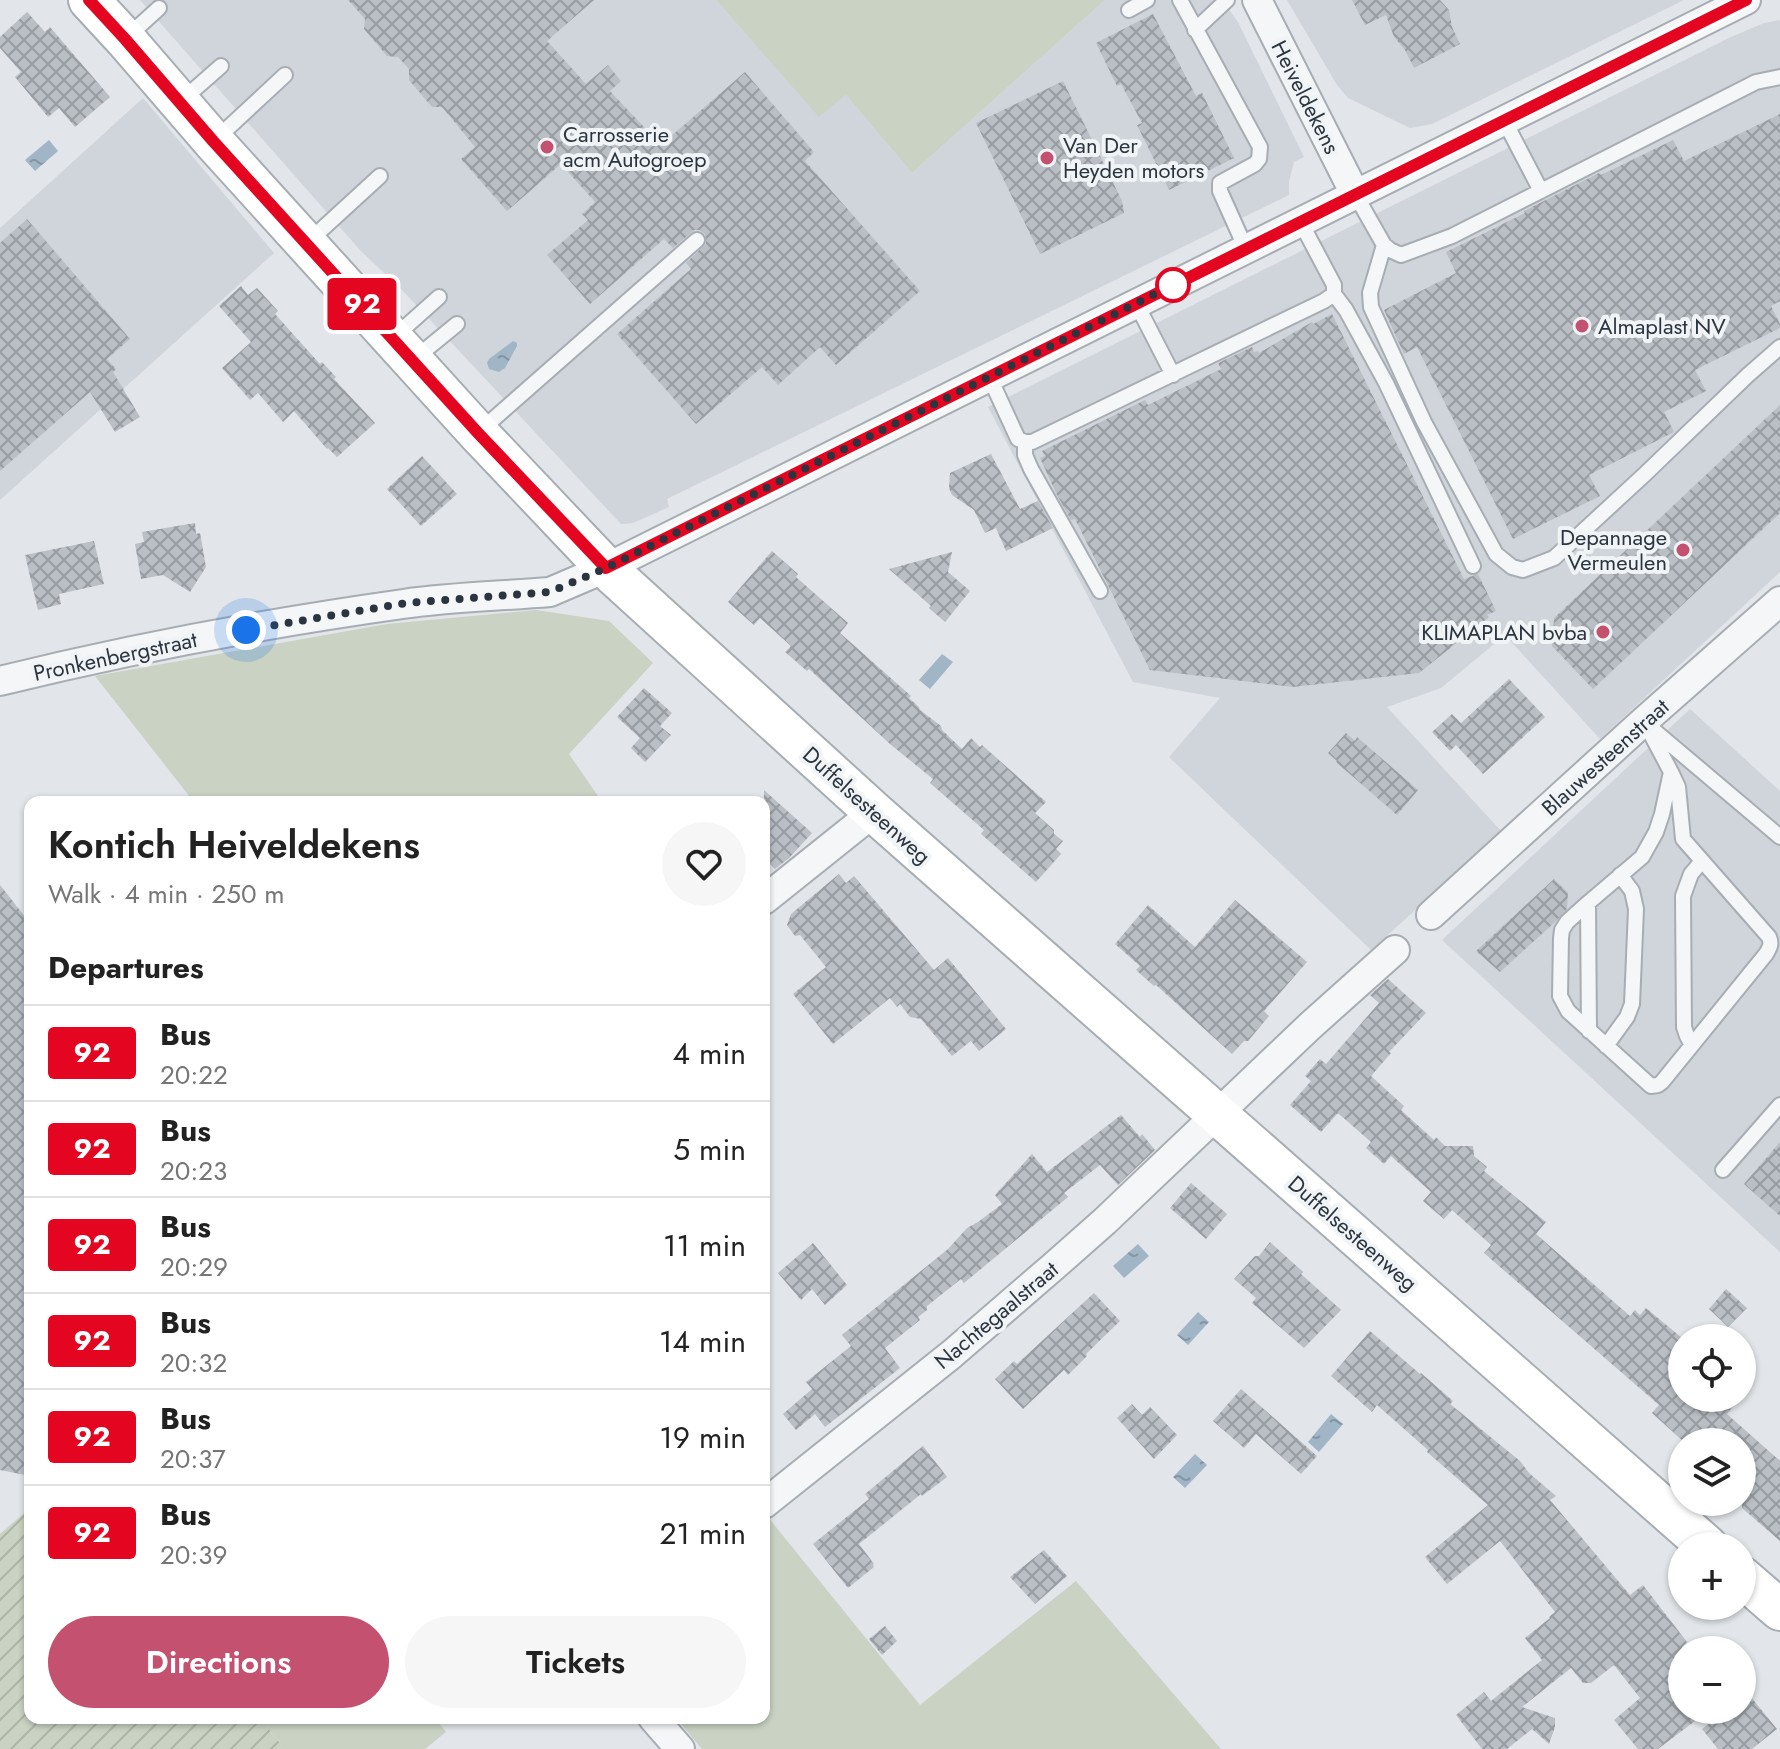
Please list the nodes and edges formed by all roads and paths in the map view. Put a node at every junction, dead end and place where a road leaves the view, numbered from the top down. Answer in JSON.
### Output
{"nodes":[{"id":1,"x":89,"y":0,"type":"edge"},
{"id":2,"x":1147,"y":0,"type":"edge"},
{"id":3,"x":1180,"y":0,"type":"edge"},
{"id":4,"x":1227,"y":0,"type":"edge"},
{"id":5,"x":1257,"y":0,"type":"edge"},
{"id":6,"x":1746,"y":0,"type":"edge"},
{"id":7,"x":159,"y":8,"type":"dead end"},
{"id":8,"x":1129,"y":10,"type":"dead end"},
{"id":9,"x":1195,"y":30,"type":"junction"},
{"id":10,"x":125,"y":39,"type":"junction"},
{"id":11,"x":221,"y":66,"type":"dead end"},
{"id":12,"x":285,"y":75,"type":"dead end"},
{"id":13,"x":1780,"y":77,"type":"edge"},
{"id":14,"x":180,"y":103,"type":"junction"},
{"id":15,"x":1504,"y":120,"type":"junction"},
{"id":16,"x":213,"y":141,"type":"junction"},
{"id":17,"x":380,"y":176,"type":"dead end"},
{"id":18,"x":1541,"y":191,"type":"junction"},
{"id":19,"x":1355,"y":194,"type":"junction"},
{"id":20,"x":1300,"y":221,"type":"junction"},
{"id":21,"x":697,"y":240,"type":"dead end"},
{"id":22,"x":306,"y":244,"type":"junction"},
{"id":23,"x":1384,"y":245,"type":"junction"},
{"id":24,"x":1246,"y":249,"type":"junction"},
{"id":25,"x":1334,"y":294,"type":"junction"},
{"id":26,"x":439,"y":297,"type":"dead end"},
{"id":27,"x":1136,"y":303,"type":"junction"},
{"id":28,"x":457,"y":324,"type":"dead end"},
{"id":29,"x":1780,"y":347,"type":"edge"},
{"id":30,"x":403,"y":349,"type":"junction"},
{"id":31,"x":1173,"y":375,"type":"junction"},
{"id":32,"x":989,"y":376,"type":"junction"},
{"id":33,"x":478,"y":433,"type":"junction"},
{"id":34,"x":1025,"y":442,"type":"junction"},
{"id":35,"x":1473,"y":566,"type":"dead end"},
{"id":36,"x":606,"y":568,"type":"junction"},
{"id":37,"x":1100,"y":591,"type":"dead end"},
{"id":38,"x":1780,"y":601,"type":"edge"},
{"id":39,"x":0,"y":681,"type":"edge"},
{"id":40,"x":1644,"y":721,"type":"junction"},
{"id":41,"x":1671,"y":772,"type":"junction"},
{"id":42,"x":874,"y":812,"type":"junction"},
{"id":43,"x":1656,"y":832,"type":"junction"},
{"id":44,"x":1780,"y":837,"type":"edge"},
{"id":45,"x":1683,"y":839,"type":"junction"},
{"id":46,"x":1702,"y":861,"type":"junction"},
{"id":47,"x":1620,"y":875,"type":"junction"},
{"id":48,"x":770,"y":895,"type":"edge"},
{"id":49,"x":1588,"y":903,"type":"junction"},
{"id":50,"x":1431,"y":915,"type":"dead end"},
{"id":51,"x":1395,"y":950,"type":"dead end"},
{"id":52,"x":1589,"y":1031,"type":"junction"},
{"id":53,"x":1692,"y":1045,"type":"junction"},
{"id":54,"x":1606,"y":1046,"type":"junction"},
{"id":55,"x":1780,"y":1105,"type":"edge"},
{"id":56,"x":1218,"y":1113,"type":"junction"},
{"id":57,"x":1723,"y":1170,"type":"dead end"},
{"id":58,"x":770,"y":1499,"type":"edge"},
{"id":59,"x":1691,"y":1532,"type":"edge"},
{"id":60,"x":1756,"y":1589,"type":"edge"},
{"id":61,"x":1780,"y":1610,"type":"edge"},
{"id":62,"x":658,"y":1724,"type":"edge"},
{"id":63,"x":680,"y":1749,"type":"edge"}],
"edges":[{"from":1,"to":10,"type":"street","name":"Duffelsesteenweg"},
{"from":2,"to":8,"type":"lane"},
{"from":3,"to":9,"type":"lane"},
{"from":4,"to":9,"type":"lane"},
{"from":5,"to":19,"type":"street","name":"Heiveldekens"},
{"from":6,"to":15,"type":"street","name":"Pronkenbergstraat"},
{"from":7,"to":10,"type":"lane"},
{"from":9,"to":24,"type":"lane"},
{"from":10,"to":14,"type":"street","name":"Duffelsesteenweg"},
{"from":11,"to":14,"type":"lane"},
{"from":12,"to":16,"type":"lane"},
{"from":13,"to":18,"type":"lane"},
{"from":14,"to":16,"type":"street","name":"Duffelsesteenweg"},
{"from":15,"to":18,"type":"lane"},
{"from":15,"to":19,"type":"street","name":"Pronkenbergstraat"},
{"from":16,"to":22,"type":"street","name":"Duffelsesteenweg"},
{"from":17,"to":22,"type":"lane"},
{"from":18,"to":23,"type":"lane"},
{"from":19,"to":20,"type":"street","name":"Pronkenbergstraat"},
{"from":19,"to":23,"type":"lane"},
{"from":20,"to":24,"type":"street","name":"Pronkenbergstraat"},
{"from":20,"to":25,"type":"lane"},
{"from":21,"to":33,"type":"lane"},
{"from":22,"to":30,"type":"street","name":"Duffelsesteenweg"},
{"from":23,"to":29,"type":"lane"},
{"from":24,"to":27,"type":"street","name":"Pronkenbergstraat"},
{"from":25,"to":31,"type":"lane"},
{"from":25,"to":35,"type":"lane"},
{"from":26,"to":30,"type":"lane"},
{"from":27,"to":31,"type":"lane"},
{"from":27,"to":32,"type":"street","name":"Pronkenbergstraat"},
{"from":28,"to":30,"type":"lane"},
{"from":30,"to":33,"type":"street","name":"Duffelsesteenweg"},
{"from":31,"to":34,"type":"lane"},
{"from":32,"to":34,"type":"lane"},
{"from":32,"to":36,"type":"street","name":"Pronkenbergstraat"},
{"from":33,"to":36,"type":"street","name":"Duffelsesteenweg"},
{"from":34,"to":37,"type":"lane"},
{"from":36,"to":39,"type":"street","name":"Pronkenbergstraat"},
{"from":36,"to":42,"type":"street","name":"Duffelsesteenweg"},
{"from":38,"to":40,"type":"street","name":"Blauwesteenstraat"},
{"from":40,"to":41,"type":"lane"},
{"from":40,"to":44,"type":"lane"},
{"from":40,"to":50,"type":"street","name":"Blauwesteenstraat"},
{"from":41,"to":43,"type":"lane"},
{"from":41,"to":45,"type":"lane"},
{"from":42,"to":48,"type":"street"},
{"from":42,"to":56,"type":"street","name":"Duffelsesteenweg"},
{"from":43,"to":45,"type":"lane"},
{"from":43,"to":47,"type":"lane"},
{"from":45,"to":46,"type":"lane"},
{"from":46,"to":53,"type":"lane"},
{"from":46,"to":53,"type":"lane"},
{"from":47,"to":49,"type":"lane"},
{"from":47,"to":54,"type":"lane"},
{"from":49,"to":52,"type":"lane"},
{"from":49,"to":52,"type":"lane"},
{"from":51,"to":56,"type":"street"},
{"from":52,"to":54,"type":"lane"},
{"from":53,"to":54,"type":"lane"},
{"from":55,"to":57,"type":"lane"},
{"from":56,"to":58,"type":"street","name":"Nachtegaalstraat"},
{"from":56,"to":59,"type":"street","name":"Duffelsesteenweg"},
{"from":60,"to":61,"type":"street"},
{"from":62,"to":63,"type":"street"}]}
